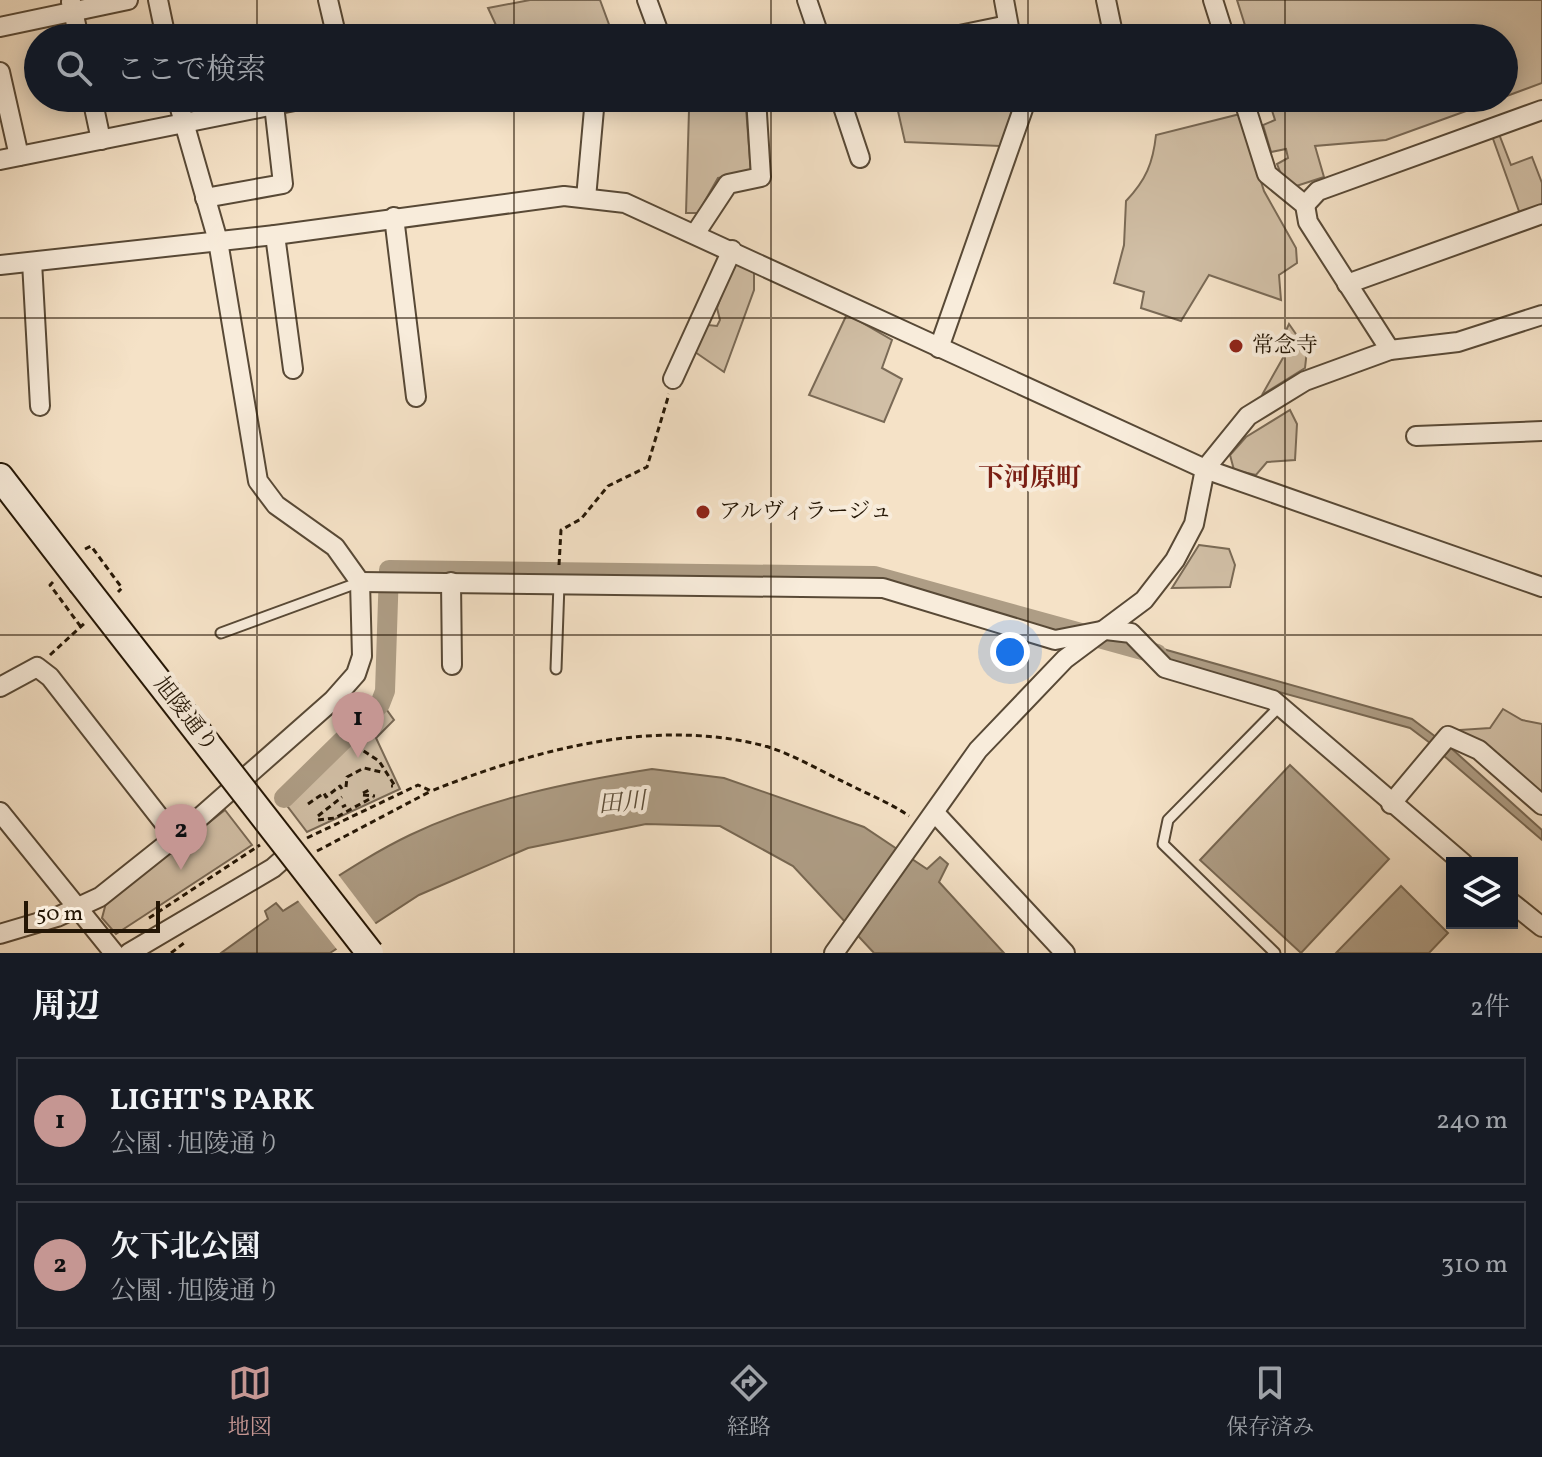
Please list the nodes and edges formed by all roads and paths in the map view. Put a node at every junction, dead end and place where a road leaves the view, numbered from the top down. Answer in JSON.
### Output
{"nodes":[{"id":1,"x":128,"y":0,"type":"edge"},
{"id":2,"x":158,"y":0,"type":"edge"},
{"id":3,"x":328,"y":0,"type":"edge"},
{"id":4,"x":647,"y":0,"type":"edge"},
{"id":5,"x":807,"y":0,"type":"edge"},
{"id":6,"x":1004,"y":0,"type":"edge"},
{"id":7,"x":1106,"y":0,"type":"edge"},
{"id":8,"x":1213,"y":0,"type":"edge"},
{"id":9,"x":72,"y":6,"type":"edge"},
{"id":10,"x":163,"y":24,"type":"edge"},
{"id":11,"x":334,"y":24,"type":"edge"},
{"id":12,"x":656,"y":24,"type":"edge"},
{"id":13,"x":815,"y":24,"type":"edge"},
{"id":14,"x":1008,"y":24,"type":"edge"},
{"id":15,"x":1111,"y":24,"type":"edge"},
{"id":16,"x":1221,"y":24,"type":"edge"},
{"id":17,"x":0,"y":27,"type":"edge"},
{"id":18,"x":0,"y":72,"type":"edge"},
{"id":19,"x":1542,"y":110,"type":"edge"},
{"id":20,"x":95,"y":112,"type":"edge"},
{"id":21,"x":180,"y":112,"type":"edge"},
{"id":22,"x":240,"y":112,"type":"edge"},
{"id":23,"x":275,"y":112,"type":"edge"},
{"id":24,"x":594,"y":112,"type":"edge"},
{"id":25,"x":757,"y":112,"type":"edge"},
{"id":26,"x":845,"y":112,"type":"edge"},
{"id":27,"x":1022,"y":112,"type":"edge"},
{"id":28,"x":1247,"y":112,"type":"edge"},
{"id":29,"x":182,"y":124,"type":"junction"},
{"id":30,"x":101,"y":140,"type":"junction"},
{"id":31,"x":19,"y":156,"type":"junction"},
{"id":32,"x":860,"y":158,"type":"dead end"},
{"id":33,"x":0,"y":160,"type":"edge"},
{"id":34,"x":205,"y":198,"type":"junction"},
{"id":35,"x":586,"y":198,"type":"junction"},
{"id":36,"x":1305,"y":205,"type":"junction"},
{"id":37,"x":1542,"y":214,"type":"edge"},
{"id":38,"x":394,"y":217,"type":"junction"},
{"id":39,"x":695,"y":234,"type":"junction"},
{"id":40,"x":275,"y":235,"type":"junction"},
{"id":41,"x":218,"y":241,"type":"junction"},
{"id":42,"x":732,"y":250,"type":"junction"},
{"id":43,"x":32,"y":262,"type":"junction"},
{"id":44,"x":0,"y":265,"type":"edge"},
{"id":45,"x":1347,"y":284,"type":"junction"},
{"id":46,"x":1542,"y":315,"type":"edge"},
{"id":47,"x":939,"y":348,"type":"junction"},
{"id":48,"x":1390,"y":350,"type":"junction"},
{"id":49,"x":293,"y":369,"type":"dead end"},
{"id":50,"x":673,"y":379,"type":"joint"},
{"id":51,"x":416,"y":397,"type":"dead end"},
{"id":52,"x":40,"y":406,"type":"dead end"},
{"id":53,"x":1542,"y":431,"type":"edge"},
{"id":54,"x":1416,"y":436,"type":"dead end"},
{"id":55,"x":1205,"y":469,"type":"junction"},
{"id":56,"x":0,"y":477,"type":"edge"},
{"id":57,"x":82,"y":551,"type":"dead end"},
{"id":58,"x":559,"y":561,"type":"dead end"},
{"id":59,"x":68,"y":581,"type":"junction"},
{"id":60,"x":360,"y":582,"type":"junction"},
{"id":61,"x":451,"y":582,"type":"junction"},
{"id":62,"x":559,"y":584,"type":"junction"},
{"id":63,"x":1542,"y":587,"type":"edge"},
{"id":64,"x":112,"y":598,"type":"dead end"},
{"id":65,"x":91,"y":617,"type":"dead end"},
{"id":66,"x":81,"y":627,"type":"junction"},
{"id":67,"x":1106,"y":630,"type":"junction"},
{"id":68,"x":221,"y":633,"type":"dead end"},
{"id":69,"x":452,"y":665,"type":"dead end"},
{"id":70,"x":37,"y":667,"type":"junction"},
{"id":71,"x":556,"y":669,"type":"dead end"},
{"id":72,"x":0,"y":687,"type":"edge"},
{"id":73,"x":1280,"y":706,"type":"junction"},
{"id":74,"x":347,"y":728,"type":"dead end"},
{"id":75,"x":381,"y":772,"type":"dead end"},
{"id":76,"x":391,"y":786,"type":"dead end"},
{"id":77,"x":369,"y":790,"type":"dead end"},
{"id":78,"x":431,"y":791,"type":"junction"},
{"id":79,"x":342,"y":797,"type":"dead end"},
{"id":80,"x":308,"y":804,"type":"dead end"},
{"id":81,"x":1391,"y":804,"type":"junction"},
{"id":82,"x":1542,"y":805,"type":"edge"},
{"id":83,"x":0,"y":812,"type":"edge"},
{"id":84,"x":935,"y":813,"type":"junction"},
{"id":85,"x":917,"y":827,"type":"junction"},
{"id":86,"x":175,"y":837,"type":"junction"},
{"id":87,"x":266,"y":842,"type":"dead end"},
{"id":88,"x":293,"y":854,"type":"junction"},
{"id":89,"x":1456,"y":857,"type":"edge"},
{"id":90,"x":76,"y":908,"type":"junction"},
{"id":91,"x":1518,"y":908,"type":"edge"},
{"id":92,"x":140,"y":924,"type":"dead end"},
{"id":93,"x":1542,"y":927,"type":"edge"},
{"id":94,"x":0,"y":934,"type":"edge"},
{"id":95,"x":835,"y":951,"type":"edge"},
{"id":96,"x":114,"y":953,"type":"edge"},
{"id":97,"x":129,"y":953,"type":"edge"},
{"id":98,"x":370,"y":953,"type":"edge"},
{"id":99,"x":1065,"y":953,"type":"edge"},
{"id":100,"x":1275,"y":953,"type":"edge"}],
"edges":[{"from":1,"to":9,"type":"street"},
{"from":2,"to":10,"type":"street"},
{"from":3,"to":11,"type":"street"},
{"from":4,"to":12,"type":"street"},
{"from":5,"to":13,"type":"street"},
{"from":6,"to":14,"type":"street"},
{"from":7,"to":15,"type":"street"},
{"from":8,"to":16,"type":"street"},
{"from":9,"to":17,"type":"street"},
{"from":18,"to":31,"type":"street"},
{"from":19,"to":36,"type":"street"},
{"from":20,"to":30,"type":"street"},
{"from":21,"to":29,"type":"street"},
{"from":22,"to":29,"type":"street"},
{"from":23,"to":34,"type":"street"},
{"from":24,"to":35,"type":"street"},
{"from":25,"to":39,"type":"street"},
{"from":26,"to":32,"type":"street"},
{"from":27,"to":47,"type":"street"},
{"from":28,"to":36,"type":"street"},
{"from":29,"to":30,"type":"street"},
{"from":29,"to":34,"type":"street"},
{"from":30,"to":31,"type":"street"},
{"from":31,"to":33,"type":"street"},
{"from":34,"to":41,"type":"street"},
{"from":35,"to":38,"type":"street"},
{"from":35,"to":39,"type":"street"},
{"from":36,"to":45,"type":"street"},
{"from":37,"to":45,"type":"street"},
{"from":38,"to":40,"type":"street"},
{"from":38,"to":51,"type":"street"},
{"from":39,"to":42,"type":"street"},
{"from":40,"to":41,"type":"street"},
{"from":40,"to":49,"type":"street"},
{"from":41,"to":43,"type":"street"},
{"from":41,"to":60,"type":"street"},
{"from":42,"to":47,"type":"street"},
{"from":42,"to":50,"type":"street"},
{"from":43,"to":44,"type":"street"},
{"from":43,"to":52,"type":"street"},
{"from":45,"to":48,"type":"street"},
{"from":46,"to":48,"type":"street"},
{"from":47,"to":55,"type":"street"},
{"from":48,"to":55,"type":"street"},
{"from":50,"to":58,"type":"path"},
{"from":53,"to":54,"type":"street"},
{"from":55,"to":63,"type":"street"},
{"from":55,"to":67,"type":"street"},
{"from":56,"to":59,"type":"street","name":"旭陵通り"},
{"from":57,"to":64,"type":"path"},
{"from":59,"to":66,"type":"path"},
{"from":59,"to":88,"type":"street","name":"旭陵通り","bridge":true},
{"from":60,"to":61,"type":"street"},
{"from":60,"to":68,"type":"lane"},
{"from":60,"to":86,"type":"street"},
{"from":61,"to":62,"type":"street"},
{"from":61,"to":69,"type":"street"},
{"from":62,"to":67,"type":"street"},
{"from":62,"to":71,"type":"lane"},
{"from":65,"to":66,"type":"path"},
{"from":66,"to":70,"type":"path"},
{"from":67,"to":73,"type":"street"},
{"from":67,"to":84,"type":"street"},
{"from":70,"to":72,"type":"street"},
{"from":70,"to":86,"type":"street"},
{"from":73,"to":81,"type":"street"},
{"from":73,"to":100,"type":"lane"},
{"from":74,"to":76,"type":"path"},
{"from":75,"to":80,"type":"path"},
{"from":77,"to":79,"type":"path"},
{"from":78,"to":85,"type":"path"},
{"from":78,"to":88,"type":"path"},
{"from":78,"to":88,"type":"path"},
{"from":81,"to":82,"type":"street"},
{"from":81,"to":89,"type":"street"},
{"from":83,"to":90,"type":"street"},
{"from":84,"to":85,"type":"street"},
{"from":84,"to":99,"type":"street"},
{"from":85,"to":95,"type":"street"},
{"from":86,"to":90,"type":"street"},
{"from":87,"to":92,"type":"path"},
{"from":88,"to":97,"type":"street"},
{"from":88,"to":98,"type":"street","name":"旭陵通り","bridge":true},
{"from":90,"to":94,"type":"street"},
{"from":90,"to":96,"type":"street"},
{"from":91,"to":93,"type":"street"}]}
